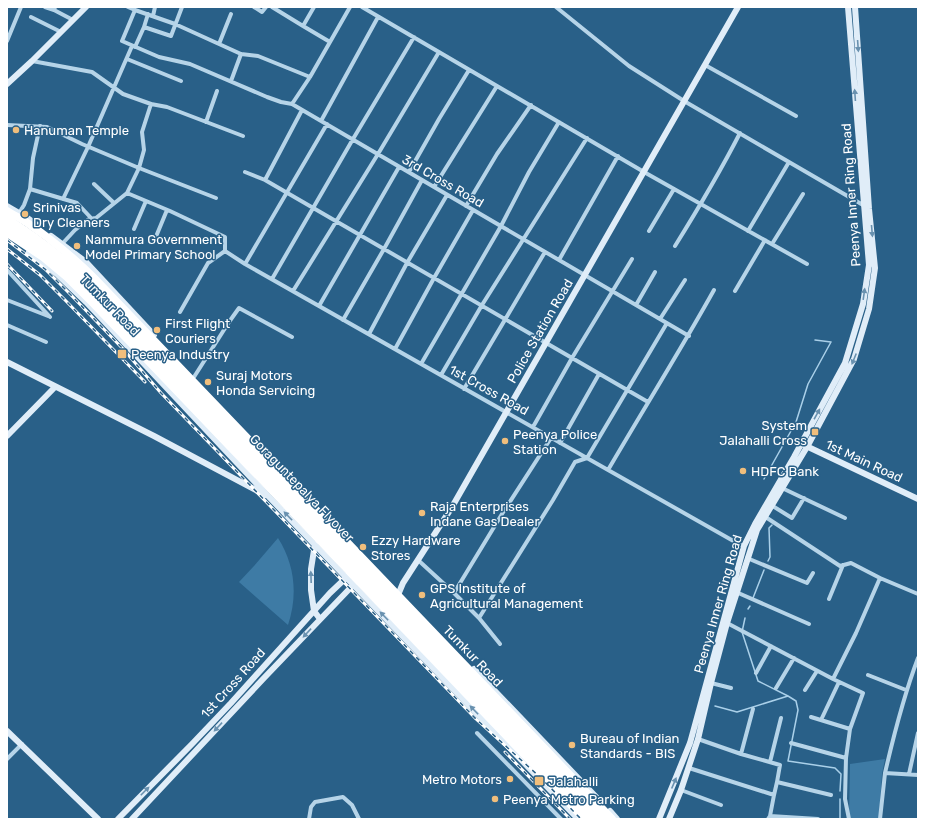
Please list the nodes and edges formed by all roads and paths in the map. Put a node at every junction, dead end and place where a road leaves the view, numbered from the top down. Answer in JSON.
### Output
{"nodes":[{"id":1,"x":21,"y":7,"type":"edge"},
{"id":2,"x":45,"y":7,"type":"edge"},
{"id":3,"x":86,"y":7,"type":"edge"},
{"id":4,"x":128,"y":7,"type":"edge"},
{"id":5,"x":155,"y":7,"type":"edge"},
{"id":6,"x":182,"y":7,"type":"edge"},
{"id":7,"x":254,"y":7,"type":"edge"},
{"id":8,"x":266,"y":7,"type":"edge"},
{"id":9,"x":272,"y":7,"type":"edge"},
{"id":10,"x":314,"y":7,"type":"edge"},
{"id":11,"x":350,"y":7,"type":"edge"},
{"id":12,"x":362,"y":7,"type":"edge"},
{"id":13,"x":556,"y":7,"type":"edge"},
{"id":14,"x":738,"y":7,"type":"edge"},
{"id":15,"x":848,"y":7,"type":"edge"},
{"id":16,"x":855,"y":7,"type":"edge"},
{"id":17,"x":54,"y":8,"type":"edge"},
{"id":18,"x":135,"y":10,"type":"junction"},
{"id":19,"x":148,"y":14,"type":"junction"},
{"id":20,"x":231,"y":14,"type":"dead end"},
{"id":21,"x":153,"y":16,"type":"junction"},
{"id":22,"x":378,"y":16,"type":"junction"},
{"id":23,"x":31,"y":17,"type":"dead end"},
{"id":24,"x":73,"y":20,"type":"junction"},
{"id":25,"x":175,"y":24,"type":"junction"},
{"id":26,"x":144,"y":26,"type":"junction"},
{"id":27,"x":303,"y":26,"type":"junction"},
{"id":28,"x":61,"y":32,"type":"junction"},
{"id":29,"x":414,"y":38,"type":"junction"},
{"id":30,"x":7,"y":41,"type":"edge"},
{"id":31,"x":330,"y":42,"type":"junction"},
{"id":32,"x":219,"y":44,"type":"junction"},
{"id":33,"x":134,"y":46,"type":"junction"},
{"id":34,"x":439,"y":52,"type":"junction"},
{"id":35,"x":241,"y":54,"type":"junction"},
{"id":36,"x":127,"y":59,"type":"junction"},
{"id":37,"x":32,"y":61,"type":"junction"},
{"id":38,"x":705,"y":65,"type":"junction"},
{"id":39,"x":469,"y":70,"type":"junction"},
{"id":40,"x":310,"y":77,"type":"junction"},
{"id":41,"x":182,"y":81,"type":"dead end"},
{"id":42,"x":231,"y":81,"type":"junction"},
{"id":43,"x":7,"y":84,"type":"edge"},
{"id":44,"x":497,"y":86,"type":"junction"},
{"id":45,"x":114,"y":88,"type":"junction"},
{"id":46,"x":217,"y":91,"type":"dead end"},
{"id":47,"x":684,"y":101,"type":"junction"},
{"id":48,"x":151,"y":104,"type":"junction"},
{"id":49,"x":292,"y":104,"type":"junction"},
{"id":50,"x":531,"y":106,"type":"junction"},
{"id":51,"x":302,"y":110,"type":"junction"},
{"id":52,"x":796,"y":116,"type":"dead end"},
{"id":53,"x":321,"y":120,"type":"junction"},
{"id":54,"x":206,"y":122,"type":"junction"},
{"id":55,"x":559,"y":122,"type":"junction"},
{"id":56,"x":327,"y":124,"type":"junction"},
{"id":57,"x":7,"y":125,"type":"edge"},
{"id":58,"x":40,"y":126,"type":"junction"},
{"id":59,"x":740,"y":133,"type":"junction"},
{"id":60,"x":243,"y":136,"type":"dead end"},
{"id":61,"x":587,"y":138,"type":"junction"},
{"id":62,"x":353,"y":140,"type":"junction"},
{"id":63,"x":88,"y":147,"type":"junction"},
{"id":64,"x":378,"y":154,"type":"junction"},
{"id":65,"x":618,"y":156,"type":"junction"},
{"id":66,"x":788,"y":162,"type":"junction"},
{"id":67,"x":399,"y":167,"type":"junction"},
{"id":68,"x":139,"y":168,"type":"junction"},
{"id":69,"x":245,"y":172,"type":"dead end"},
{"id":70,"x":409,"y":172,"type":"junction"},
{"id":71,"x":644,"y":172,"type":"junction"},
{"id":72,"x":264,"y":180,"type":"junction"},
{"id":73,"x":422,"y":180,"type":"junction"},
{"id":74,"x":94,"y":184,"type":"dead end"},
{"id":75,"x":434,"y":187,"type":"junction"},
{"id":76,"x":30,"y":189,"type":"junction"},
{"id":77,"x":674,"y":189,"type":"junction"},
{"id":78,"x":286,"y":192,"type":"junction"},
{"id":79,"x":127,"y":193,"type":"junction"},
{"id":80,"x":803,"y":194,"type":"dead end"},
{"id":81,"x":447,"y":195,"type":"junction"},
{"id":82,"x":216,"y":198,"type":"dead end"},
{"id":83,"x":62,"y":199,"type":"junction"},
{"id":84,"x":146,"y":201,"type":"junction"},
{"id":85,"x":114,"y":203,"type":"junction"},
{"id":86,"x":701,"y":204,"type":"junction"},
{"id":87,"x":863,"y":205,"type":"junction"},
{"id":88,"x":7,"y":206,"type":"edge"},
{"id":89,"x":466,"y":206,"type":"junction"},
{"id":90,"x":314,"y":208,"type":"junction"},
{"id":91,"x":167,"y":210,"type":"junction"},
{"id":92,"x":473,"y":210,"type":"junction"},
{"id":93,"x":7,"y":211,"type":"edge"},
{"id":94,"x":19,"y":213,"type":"junction"},
{"id":95,"x":7,"y":219,"type":"edge"},
{"id":96,"x":92,"y":219,"type":"junction"},
{"id":97,"x":336,"y":221,"type":"junction"},
{"id":98,"x":500,"y":226,"type":"junction"},
{"id":99,"x":7,"y":227,"type":"edge"},
{"id":100,"x":134,"y":229,"type":"dead end"},
{"id":101,"x":649,"y":231,"type":"dead end"},
{"id":102,"x":748,"y":231,"type":"junction"},
{"id":103,"x":7,"y":233,"type":"edge"},
{"id":104,"x":360,"y":235,"type":"junction"},
{"id":105,"x":7,"y":236,"type":"edge"},
{"id":106,"x":155,"y":239,"type":"dead end"},
{"id":107,"x":523,"y":239,"type":"junction"},
{"id":108,"x":765,"y":240,"type":"junction"},
{"id":109,"x":62,"y":244,"type":"junction"},
{"id":110,"x":772,"y":244,"type":"junction"},
{"id":111,"x":675,"y":246,"type":"dead end"},
{"id":112,"x":384,"y":249,"type":"junction"},
{"id":113,"x":226,"y":251,"type":"junction"},
{"id":114,"x":545,"y":252,"type":"junction"},
{"id":115,"x":632,"y":259,"type":"dead end"},
{"id":116,"x":559,"y":260,"type":"junction"},
{"id":117,"x":407,"y":262,"type":"junction"},
{"id":118,"x":244,"y":264,"type":"junction"},
{"id":119,"x":807,"y":264,"type":"dead end"},
{"id":120,"x":655,"y":272,"type":"dead end"},
{"id":121,"x":8,"y":273,"type":"edge"},
{"id":122,"x":584,"y":275,"type":"junction"},
{"id":123,"x":434,"y":278,"type":"junction"},
{"id":124,"x":272,"y":279,"type":"junction"},
{"id":125,"x":685,"y":280,"type":"dead end"},
{"id":126,"x":714,"y":290,"type":"dead end"},
{"id":127,"x":293,"y":291,"type":"junction"},
{"id":128,"x":612,"y":291,"type":"junction"},
{"id":129,"x":735,"y":291,"type":"dead end"},
{"id":130,"x":462,"y":294,"type":"junction"},
{"id":131,"x":7,"y":300,"type":"edge"},
{"id":132,"x":482,"y":305,"type":"junction"},
{"id":133,"x":636,"y":305,"type":"junction"},
{"id":134,"x":319,"y":306,"type":"junction"},
{"id":135,"x":180,"y":312,"type":"dead end"},
{"id":136,"x":505,"y":319,"type":"junction"},
{"id":137,"x":660,"y":319,"type":"junction"},
{"id":138,"x":343,"y":320,"type":"junction"},
{"id":139,"x":667,"y":323,"type":"junction"},
{"id":140,"x":7,"y":325,"type":"edge"},
{"id":141,"x":369,"y":334,"type":"junction"},
{"id":142,"x":689,"y":336,"type":"junction"},
{"id":143,"x":292,"y":337,"type":"dead end"},
{"id":144,"x":46,"y":342,"type":"dead end"},
{"id":145,"x":546,"y":343,"type":"junction"},
{"id":146,"x":395,"y":349,"type":"junction"},
{"id":147,"x":572,"y":358,"type":"junction"},
{"id":148,"x":7,"y":362,"type":"edge"},
{"id":149,"x":421,"y":364,"type":"junction"},
{"id":150,"x":599,"y":374,"type":"junction"},
{"id":151,"x":441,"y":375,"type":"junction"},
{"id":152,"x":194,"y":377,"type":"junction"},
{"id":153,"x":55,"y":387,"type":"junction"},
{"id":154,"x":464,"y":389,"type":"junction"},
{"id":155,"x":627,"y":390,"type":"junction"},
{"id":156,"x":648,"y":402,"type":"junction"},
{"id":157,"x":506,"y":412,"type":"junction"},
{"id":158,"x":533,"y":427,"type":"junction"},
{"id":159,"x":7,"y":436,"type":"edge"},
{"id":160,"x":551,"y":438,"type":"junction"},
{"id":161,"x":560,"y":443,"type":"junction"},
{"id":162,"x":804,"y":445,"type":"junction"},
{"id":163,"x":587,"y":458,"type":"junction"},
{"id":164,"x":608,"y":470,"type":"junction"},
{"id":165,"x":782,"y":488,"type":"junction"},
{"id":166,"x":270,"y":498,"type":"junction"},
{"id":167,"x":804,"y":498,"type":"junction"},
{"id":168,"x":918,"y":499,"type":"edge"},
{"id":169,"x":771,"y":505,"type":"junction"},
{"id":170,"x":764,"y":516,"type":"junction"},
{"id":171,"x":845,"y":518,"type":"dead end"},
{"id":172,"x":315,"y":544,"type":"junction"},
{"id":173,"x":744,"y":546,"type":"junction"},
{"id":174,"x":750,"y":550,"type":"junction"},
{"id":175,"x":747,"y":558,"type":"junction"},
{"id":176,"x":418,"y":560,"type":"junction"},
{"id":177,"x":365,"y":561,"type":"junction"},
{"id":178,"x":843,"y":565,"type":"junction"},
{"id":179,"x":372,"y":568,"type":"junction"},
{"id":180,"x":813,"y":573,"type":"dead end"},
{"id":181,"x":348,"y":575,"type":"junction"},
{"id":182,"x":880,"y":578,"type":"junction"},
{"id":183,"x":356,"y":583,"type":"junction"},
{"id":184,"x":736,"y":592,"type":"junction"},
{"id":185,"x":454,"y":593,"type":"junction"},
{"id":186,"x":398,"y":594,"type":"junction"},
{"id":187,"x":918,"y":594,"type":"edge"},
{"id":188,"x":829,"y":599,"type":"dead end"},
{"id":189,"x":384,"y":608,"type":"junction"},
{"id":190,"x":314,"y":612,"type":"junction"},
{"id":191,"x":479,"y":618,"type":"junction"},
{"id":192,"x":320,"y":619,"type":"junction"},
{"id":193,"x":727,"y":623,"type":"junction"},
{"id":194,"x":809,"y":624,"type":"dead end"},
{"id":195,"x":500,"y":644,"type":"dead end"},
{"id":196,"x":771,"y":646,"type":"junction"},
{"id":197,"x":794,"y":658,"type":"junction"},
{"id":198,"x":918,"y":658,"type":"edge"},
{"id":199,"x":817,"y":671,"type":"junction"},
{"id":200,"x":756,"y":673,"type":"dead end"},
{"id":201,"x":868,"y":675,"type":"dead end"},
{"id":202,"x":833,"y":679,"type":"junction"},
{"id":203,"x":711,"y":682,"type":"junction"},
{"id":204,"x":839,"y":682,"type":"junction"},
{"id":205,"x":731,"y":688,"type":"dead end"},
{"id":206,"x":776,"y":688,"type":"dead end"},
{"id":207,"x":805,"y":690,"type":"dead end"},
{"id":208,"x":906,"y":690,"type":"junction"},
{"id":209,"x":753,"y":710,"type":"dead end"},
{"id":210,"x":811,"y":717,"type":"dead end"},
{"id":211,"x":781,"y":718,"type":"dead end"},
{"id":212,"x":821,"y":720,"type":"junction"},
{"id":213,"x":850,"y":729,"type":"junction"},
{"id":214,"x":7,"y":731,"type":"edge"},
{"id":215,"x":478,"y":733,"type":"dead end"},
{"id":216,"x":918,"y":733,"type":"edge"},
{"id":217,"x":698,"y":739,"type":"junction"},
{"id":218,"x":791,"y":743,"type":"dead end"},
{"id":219,"x":22,"y":744,"type":"junction"},
{"id":220,"x":741,"y":754,"type":"junction"},
{"id":221,"x":846,"y":758,"type":"junction"},
{"id":222,"x":7,"y":759,"type":"edge"},
{"id":223,"x":770,"y":762,"type":"junction"},
{"id":224,"x":689,"y":768,"type":"junction"},
{"id":225,"x":885,"y":773,"type":"junction"},
{"id":226,"x":910,"y":774,"type":"junction"},
{"id":227,"x":918,"y":775,"type":"edge"},
{"id":228,"x":777,"y":782,"type":"junction"},
{"id":229,"x":681,"y":790,"type":"junction"},
{"id":230,"x":774,"y":795,"type":"junction"},
{"id":231,"x":831,"y":795,"type":"dead end"},
{"id":232,"x":720,"y":805,"type":"dead end"},
{"id":233,"x":769,"y":817,"type":"edge"},
{"id":234,"x":98,"y":819,"type":"edge"},
{"id":235,"x":118,"y":819,"type":"edge"},
{"id":236,"x":132,"y":819,"type":"edge"},
{"id":237,"x":309,"y":819,"type":"edge"},
{"id":238,"x":359,"y":819,"type":"edge"},
{"id":239,"x":561,"y":819,"type":"edge"},
{"id":240,"x":578,"y":819,"type":"edge"},
{"id":241,"x":586,"y":819,"type":"edge"},
{"id":242,"x":593,"y":819,"type":"edge"},
{"id":243,"x":603,"y":819,"type":"edge"},
{"id":244,"x":612,"y":819,"type":"edge"},
{"id":245,"x":617,"y":819,"type":"edge"},
{"id":246,"x":659,"y":819,"type":"edge"},
{"id":247,"x":669,"y":819,"type":"edge"},
{"id":248,"x":818,"y":819,"type":"edge"},
{"id":249,"x":849,"y":819,"type":"edge"},
{"id":250,"x":880,"y":819,"type":"edge"}],
"edges":[{"from":1,"to":30,"type":"street"},
{"from":2,"to":17,"type":"street"},
{"from":3,"to":24,"type":"street"},
{"from":4,"to":18,"type":"street"},
{"from":5,"to":21,"type":"street"},
{"from":6,"to":25,"type":"street"},
{"from":7,"to":8,"type":"street"},
{"from":9,"to":27,"type":"street"},
{"from":10,"to":27,"type":"street"},
{"from":11,"to":31,"type":"street"},
{"from":12,"to":22,"type":"street"},
{"from":13,"to":47,"type":"street"},
{"from":14,"to":38,"type":"street"},
{"from":87,"to":15,"type":"street","name":"Peenya Inner Ring Road","one_way":true},
{"from":16,"to":162,"type":"street","name":"Peenya Inner Ring Road","one_way":true},
{"from":17,"to":24,"type":"street"},
{"from":18,"to":19,"type":"street"},
{"from":18,"to":33,"type":"street"},
{"from":19,"to":21,"type":"street"},
{"from":19,"to":26,"type":"street"},
{"from":20,"to":32,"type":"street"},
{"from":21,"to":25,"type":"street"},
{"from":22,"to":29,"type":"street"},
{"from":22,"to":53,"type":"street"},
{"from":23,"to":28,"type":"street"},
{"from":24,"to":28,"type":"street"},
{"from":25,"to":26,"type":"street"},
{"from":25,"to":32,"type":"street"},
{"from":26,"to":33,"type":"street"},
{"from":27,"to":31,"type":"street"},
{"from":28,"to":37,"type":"street"},
{"from":29,"to":34,"type":"street"},
{"from":29,"to":62,"type":"street"},
{"from":31,"to":40,"type":"street"},
{"from":32,"to":35,"type":"street"},
{"from":33,"to":36,"type":"street"},
{"from":33,"to":42,"type":"street","name":"3rd Cross Road"},
{"from":34,"to":39,"type":"street"},
{"from":34,"to":64,"type":"street"},
{"from":35,"to":40,"type":"street"},
{"from":35,"to":42,"type":"street"},
{"from":36,"to":41,"type":"street"},
{"from":36,"to":45,"type":"street"},
{"from":37,"to":43,"type":"street"},
{"from":37,"to":45,"type":"street"},
{"from":38,"to":47,"type":"street"},
{"from":38,"to":52,"type":"street"},
{"from":39,"to":44,"type":"street"},
{"from":39,"to":70,"type":"street"},
{"from":40,"to":49,"type":"street"},
{"from":42,"to":49,"type":"street","name":"3rd Cross Road"},
{"from":44,"to":50,"type":"street"},
{"from":44,"to":75,"type":"street"},
{"from":45,"to":48,"type":"street"},
{"from":45,"to":63,"type":"street"},
{"from":46,"to":54,"type":"street"},
{"from":47,"to":59,"type":"street"},
{"from":47,"to":71,"type":"street","name":"Police Station Road"},
{"from":48,"to":54,"type":"street"},
{"from":48,"to":68,"type":"street"},
{"from":49,"to":51,"type":"street","name":"3rd Cross Road"},
{"from":50,"to":55,"type":"street"},
{"from":50,"to":89,"type":"street"},
{"from":51,"to":53,"type":"street","name":"3rd Cross Road"},
{"from":51,"to":72,"type":"street"},
{"from":53,"to":56,"type":"street","name":"3rd Cross Road"},
{"from":54,"to":60,"type":"street"},
{"from":55,"to":61,"type":"street"},
{"from":55,"to":98,"type":"street"},
{"from":56,"to":62,"type":"street","name":"3rd Cross Road"},
{"from":56,"to":78,"type":"street"},
{"from":57,"to":58,"type":"street"},
{"from":58,"to":63,"type":"street"},
{"from":58,"to":76,"type":"street"},
{"from":59,"to":66,"type":"street"},
{"from":59,"to":86,"type":"street"},
{"from":61,"to":65,"type":"street"},
{"from":61,"to":107,"type":"street"},
{"from":62,"to":64,"type":"street","name":"3rd Cross Road"},
{"from":62,"to":90,"type":"street"},
{"from":63,"to":68,"type":"street"},
{"from":63,"to":83,"type":"street"},
{"from":64,"to":67,"type":"street","name":"3rd Cross Road"},
{"from":64,"to":97,"type":"street"},
{"from":65,"to":71,"type":"street"},
{"from":65,"to":116,"type":"street"},
{"from":66,"to":87,"type":"street"},
{"from":66,"to":102,"type":"street"},
{"from":67,"to":70,"type":"street","name":"3rd Cross Road"},
{"from":67,"to":104,"type":"street"},
{"from":68,"to":79,"type":"street"},
{"from":68,"to":82,"type":"street"},
{"from":69,"to":72,"type":"street"},
{"from":70,"to":73,"type":"street","name":"3rd Cross Road"},
{"from":71,"to":77,"type":"street"},
{"from":71,"to":122,"type":"street","name":"Police Station Road"},
{"from":72,"to":78,"type":"street"},
{"from":73,"to":75,"type":"street","name":"3rd Cross Road"},
{"from":73,"to":112,"type":"street"},
{"from":74,"to":85,"type":"street"},
{"from":75,"to":81,"type":"street","name":"3rd Cross Road"},
{"from":76,"to":83,"type":"street"},
{"from":76,"to":94,"type":"street"},
{"from":77,"to":86,"type":"street"},
{"from":77,"to":101,"type":"street"},
{"from":78,"to":90,"type":"street"},
{"from":78,"to":118,"type":"street"},
{"from":79,"to":84,"type":"street"},
{"from":79,"to":85,"type":"street"},
{"from":80,"to":110,"type":"street"},
{"from":81,"to":89,"type":"street","name":"3rd Cross Road"},
{"from":81,"to":117,"type":"street"},
{"from":83,"to":96,"type":"street"},
{"from":84,"to":91,"type":"street"},
{"from":84,"to":100,"type":"street"},
{"from":85,"to":96,"type":"street"},
{"from":86,"to":102,"type":"street"},
{"from":86,"to":111,"type":"street"},
{"from":162,"to":87,"type":"street","name":"Peenya Inner Ring Road","one_way":true},
{"from":88,"to":94,"type":"street"},
{"from":89,"to":92,"type":"street","name":"3rd Cross Road"},
{"from":90,"to":97,"type":"street"},
{"from":90,"to":124,"type":"street"},
{"from":91,"to":106,"type":"street"},
{"from":91,"to":113,"type":"street"},
{"from":92,"to":98,"type":"street","name":"3rd Cross Road"},
{"from":92,"to":123,"type":"street"},
{"from":93,"to":177,"type":"highway","name":"Tumkur Road"},
{"from":94,"to":109,"type":"street"},
{"from":95,"to":243,"type":"highway","name":"Goraguntepalya Flyover","bridge":true},
{"from":96,"to":109,"type":"street"},
{"from":97,"to":104,"type":"street"},
{"from":97,"to":127,"type":"street"},
{"from":98,"to":107,"type":"street","name":"3rd Cross Road"},
{"from":98,"to":130,"type":"street"},
{"from":99,"to":242,"type":"highway","name":"Goraguntepalya Flyover","bridge":true},
{"from":102,"to":108,"type":"street"},
{"from":103,"to":181,"type":"highway","name":"Tumkur Road"},
{"from":104,"to":112,"type":"street"},
{"from":104,"to":134,"type":"street"},
{"from":105,"to":166,"type":"street"},
{"from":107,"to":114,"type":"street","name":"3rd Cross Road"},
{"from":107,"to":132,"type":"street"},
{"from":108,"to":110,"type":"street"},
{"from":108,"to":129,"type":"street"},
{"from":109,"to":152,"type":"street"},
{"from":110,"to":119,"type":"street"},
{"from":112,"to":117,"type":"street"},
{"from":112,"to":138,"type":"street"},
{"from":113,"to":118,"type":"street","name":"1st Cross Road"},
{"from":113,"to":135,"type":"street"},
{"from":114,"to":116,"type":"street","name":"3rd Cross Road"},
{"from":114,"to":136,"type":"street"},
{"from":115,"to":128,"type":"street"},
{"from":116,"to":122,"type":"street","name":"3rd Cross Road"},
{"from":117,"to":123,"type":"street"},
{"from":117,"to":141,"type":"street"},
{"from":118,"to":124,"type":"street","name":"1st Cross Road"},
{"from":120,"to":133,"type":"street"},
{"from":121,"to":131,"type":"street"},
{"from":122,"to":128,"type":"street","name":"3rd Cross Road"},
{"from":122,"to":145,"type":"street","name":"Police Station Road"},
{"from":123,"to":130,"type":"street"},
{"from":123,"to":146,"type":"street"},
{"from":124,"to":127,"type":"street","name":"1st Cross Road"},
{"from":125,"to":137,"type":"street"},
{"from":126,"to":142,"type":"street"},
{"from":127,"to":134,"type":"street","name":"1st Cross Road"},
{"from":128,"to":133,"type":"street","name":"3rd Cross Road"},
{"from":128,"to":147,"type":"street"},
{"from":130,"to":132,"type":"street"},
{"from":130,"to":149,"type":"street"},
{"from":132,"to":136,"type":"street"},
{"from":132,"to":151,"type":"street"},
{"from":133,"to":137,"type":"street","name":"3rd Cross Road"},
{"from":134,"to":138,"type":"street","name":"1st Cross Road"},
{"from":136,"to":145,"type":"street"},
{"from":136,"to":154,"type":"street"},
{"from":137,"to":139,"type":"street","name":"3rd Cross Road"},
{"from":138,"to":141,"type":"street","name":"1st Cross Road"},
{"from":139,"to":142,"type":"street","name":"3rd Cross Road"},
{"from":139,"to":155,"type":"street"},
{"from":140,"to":144,"type":"street"},
{"from":141,"to":146,"type":"street","name":"1st Cross Road"},
{"from":142,"to":156,"type":"street"},
{"from":143,"to":152,"type":"street"},
{"from":145,"to":147,"type":"street"},
{"from":145,"to":157,"type":"street","name":"Police Station Road"},
{"from":146,"to":149,"type":"street","name":"1st Cross Road"},
{"from":147,"to":150,"type":"street"},
{"from":147,"to":158,"type":"street"},
{"from":148,"to":153,"type":"street"},
{"from":149,"to":151,"type":"street","name":"1st Cross Road"},
{"from":150,"to":155,"type":"street"},
{"from":150,"to":161,"type":"street"},
{"from":151,"to":154,"type":"street","name":"1st Cross Road"},
{"from":152,"to":186,"type":"street"},
{"from":153,"to":159,"type":"street"},
{"from":153,"to":166,"type":"street"},
{"from":154,"to":157,"type":"street","name":"1st Cross Road"},
{"from":155,"to":156,"type":"street"},
{"from":155,"to":163,"type":"street"},
{"from":156,"to":164,"type":"street"},
{"from":157,"to":158,"type":"street","name":"1st Cross Road"},
{"from":157,"to":176,"type":"street","name":"Police Station Road"},
{"from":158,"to":160,"type":"street","name":"1st Cross Road"},
{"from":160,"to":161,"type":"street","name":"1st Cross Road"},
{"from":160,"to":185,"type":"street"},
{"from":161,"to":163,"type":"street","name":"1st Cross Road"},
{"from":162,"to":165,"type":"street","name":"Peenya Inner Ring Road"},
{"from":162,"to":168,"type":"street","name":"1st Main Road"},
{"from":162,"to":173,"type":"street","name":"Peenya Inner Ring Road"},
{"from":163,"to":164,"type":"street","name":"1st Cross Road"},
{"from":163,"to":191,"type":"street"},
{"from":164,"to":173,"type":"street","name":"1st Cross Road"},
{"from":165,"to":167,"type":"street"},
{"from":165,"to":169,"type":"street","name":"Peenya Inner Ring Road"},
{"from":172,"to":166,"type":"street","one_way":true},
{"from":167,"to":169,"type":"street"},
{"from":167,"to":171,"type":"street"},
{"from":169,"to":170,"type":"street","name":"Peenya Inner Ring Road"},
{"from":170,"to":174,"type":"street","name":"Peenya Inner Ring Road"},
{"from":170,"to":178,"type":"street"},
{"from":172,"to":181,"type":"street"},
{"from":190,"to":172,"type":"street","one_way":true},
{"from":173,"to":174,"type":"street","name":"1st Cross Road"},
{"from":246,"to":173,"type":"street","name":"Peenya Inner Ring Road","one_way":true},
{"from":174,"to":175,"type":"street","name":"Peenya Inner Ring Road"},
{"from":175,"to":180,"type":"street"},
{"from":175,"to":184,"type":"street","name":"Peenya Inner Ring Road"},
{"from":176,"to":185,"type":"street"},
{"from":176,"to":186,"type":"street","name":"Police Station Road"},
{"from":177,"to":179,"type":"highway","name":"Tumkur Road"},
{"from":177,"to":181,"type":"street","name":"1st Cross Road"},
{"from":178,"to":182,"type":"street"},
{"from":178,"to":188,"type":"street"},
{"from":179,"to":183,"type":"street","name":"1st Cross Road"},
{"from":179,"to":186,"type":"highway","name":"Tumkur Road"},
{"from":181,"to":183,"type":"highway","name":"Tumkur Road"},
{"from":181,"to":190,"type":"street","name":"1st Cross Road"},
{"from":182,"to":187,"type":"street"},
{"from":182,"to":202,"type":"street"},
{"from":183,"to":189,"type":"highway","name":"Tumkur Road"},
{"from":183,"to":192,"type":"street","name":"1st Cross Road"},
{"from":240,"to":183,"type":"street","one_way":true},
{"from":184,"to":193,"type":"street","name":"Peenya Inner Ring Road"},
{"from":184,"to":194,"type":"street"},
{"from":185,"to":191,"type":"street"},
{"from":186,"to":189,"type":"street","name":"Police Station Road"},
{"from":186,"to":244,"type":"highway","name":"Tumkur Road"},
{"from":186,"to":245,"type":"street"},
{"from":189,"to":241,"type":"highway","name":"Tumkur Road"},
{"from":190,"to":192,"type":"street"},
{"from":235,"to":190,"type":"street","name":"1st Cross Road","one_way":true},
{"from":191,"to":195,"type":"street"},
{"from":192,"to":236,"type":"street","name":"1st Cross Road","one_way":true},
{"from":193,"to":196,"type":"street"},
{"from":193,"to":203,"type":"street","name":"Peenya Inner Ring Road"},
{"from":196,"to":197,"type":"street"},
{"from":196,"to":200,"type":"street"},
{"from":197,"to":199,"type":"street"},
{"from":197,"to":206,"type":"street"},
{"from":198,"to":208,"type":"street"},
{"from":199,"to":202,"type":"street"},
{"from":199,"to":207,"type":"street"},
{"from":201,"to":208,"type":"street"},
{"from":202,"to":204,"type":"street"},
{"from":203,"to":205,"type":"street"},
{"from":203,"to":217,"type":"street","name":"Peenya Inner Ring Road"},
{"from":204,"to":212,"type":"street"},
{"from":204,"to":213,"type":"street"},
{"from":208,"to":225,"type":"street"},
{"from":209,"to":220,"type":"street"},
{"from":210,"to":212,"type":"street"},
{"from":211,"to":223,"type":"street"},
{"from":212,"to":213,"type":"street"},
{"from":213,"to":221,"type":"street"},
{"from":214,"to":219,"type":"street"},
{"from":215,"to":239,"type":"street"},
{"from":216,"to":226,"type":"street"},
{"from":217,"to":220,"type":"street"},
{"from":217,"to":224,"type":"street","name":"Peenya Inner Ring Road"},
{"from":218,"to":221,"type":"street"},
{"from":219,"to":222,"type":"street"},
{"from":219,"to":234,"type":"street"},
{"from":220,"to":223,"type":"street"},
{"from":221,"to":249,"type":"street"},
{"from":223,"to":228,"type":"street"},
{"from":224,"to":229,"type":"street","name":"Peenya Inner Ring Road"},
{"from":224,"to":230,"type":"street"},
{"from":225,"to":226,"type":"street"},
{"from":225,"to":250,"type":"street"},
{"from":226,"to":227,"type":"street"},
{"from":228,"to":230,"type":"street"},
{"from":228,"to":231,"type":"street"},
{"from":229,"to":232,"type":"street"},
{"from":229,"to":247,"type":"street","name":"Peenya Inner Ring Road"},
{"from":230,"to":233,"type":"street"},
{"from":233,"to":248,"type":"street"},
{"from":237,"to":238,"type":"street"}]}
